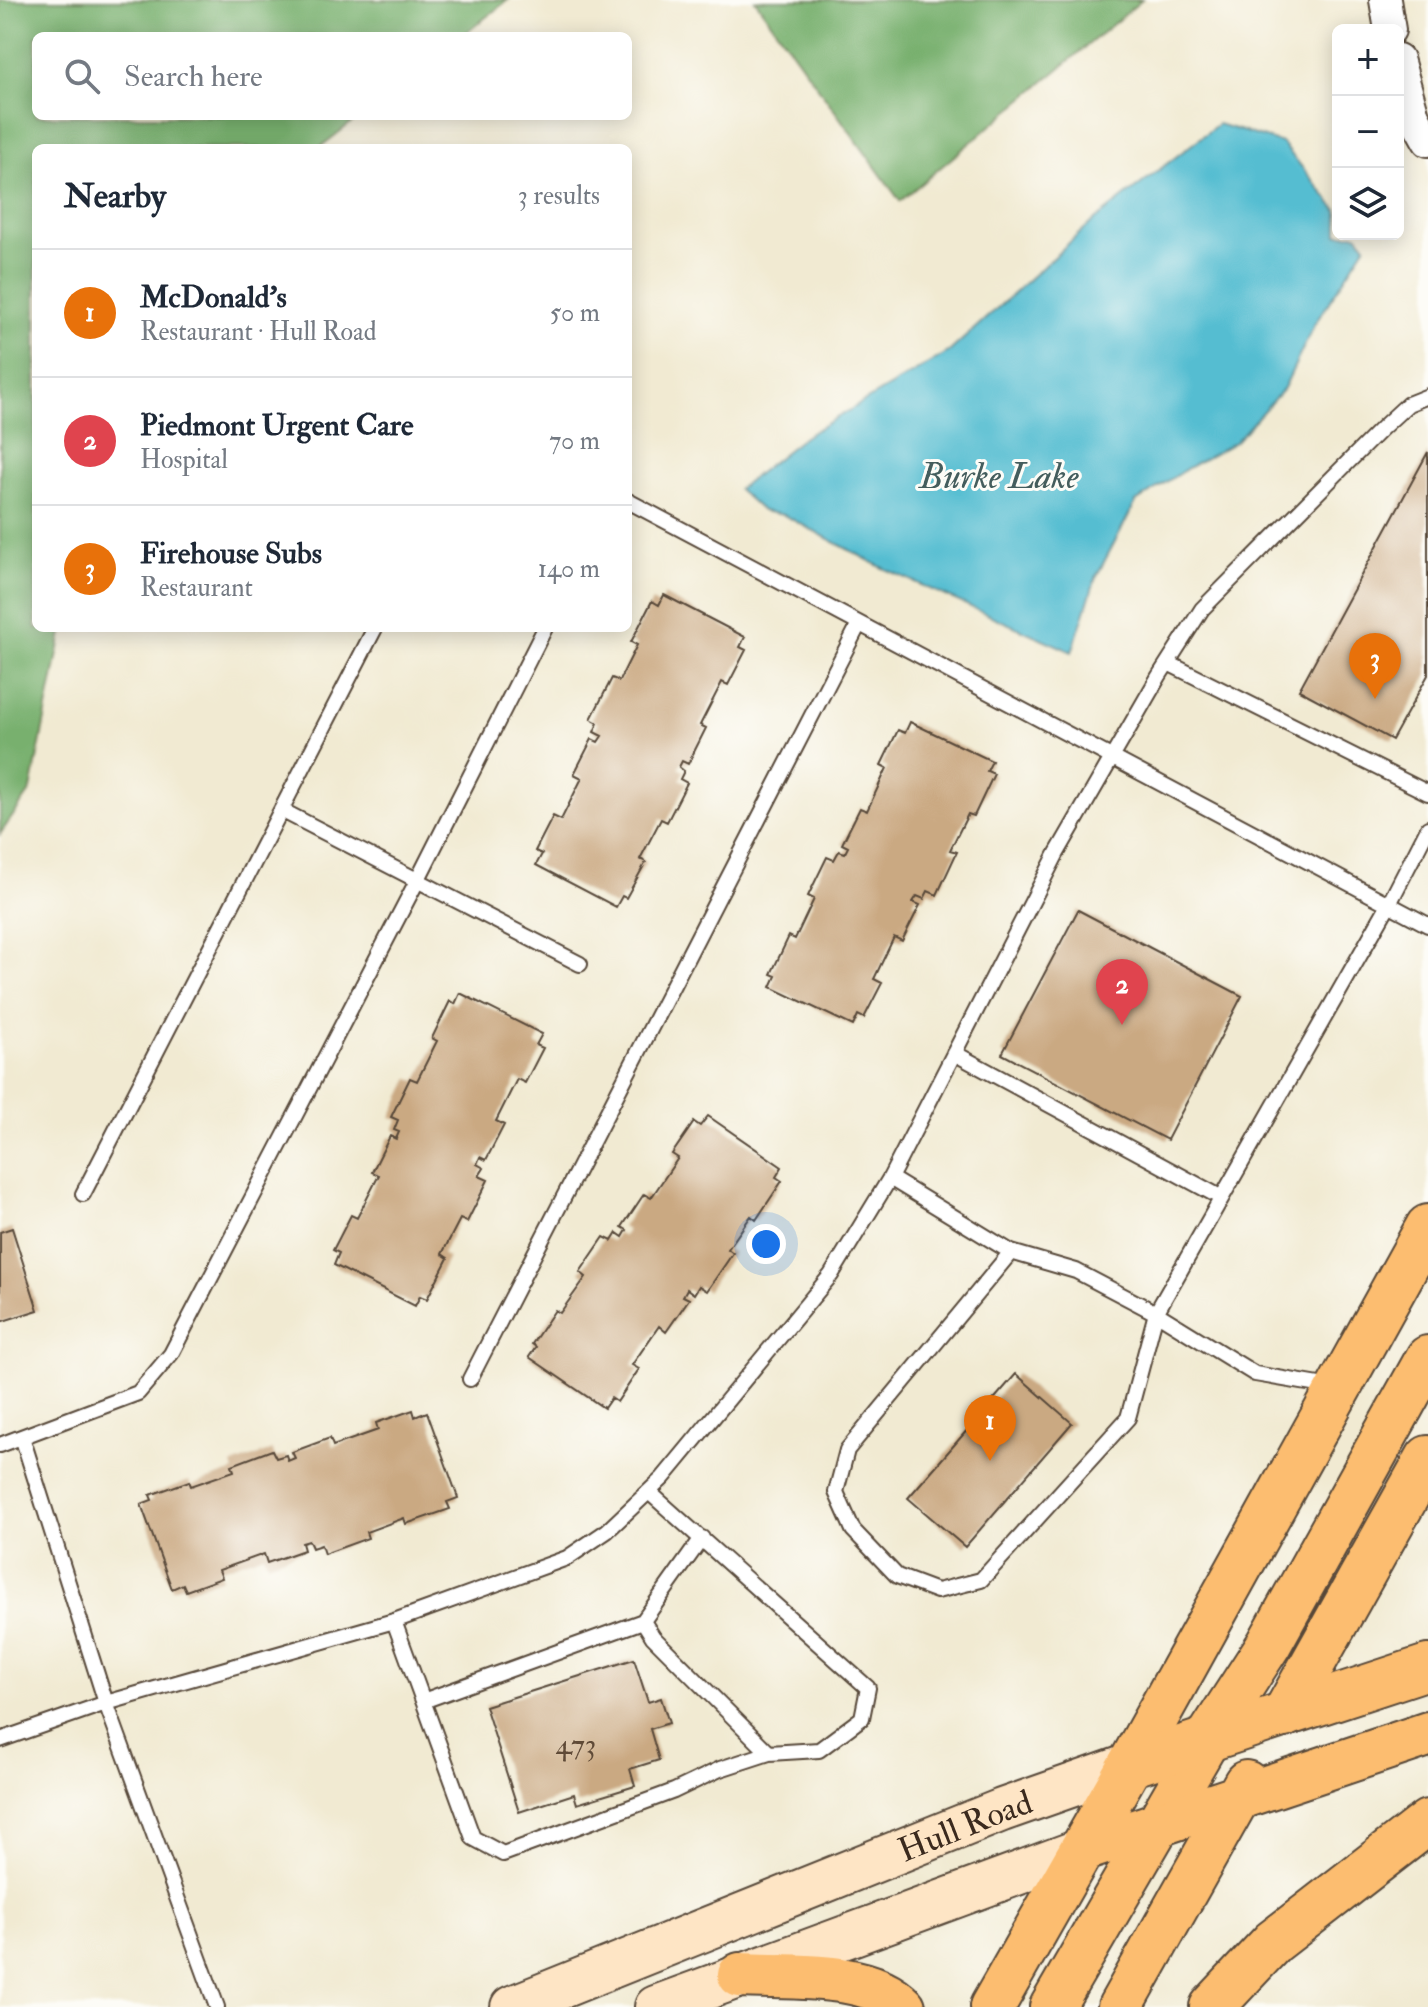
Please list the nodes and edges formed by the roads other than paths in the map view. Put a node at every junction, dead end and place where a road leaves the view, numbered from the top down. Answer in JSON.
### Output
{"nodes":[{"id":1,"x":1385,"y":0,"type":"edge"},
{"id":2,"x":1389,"y":24,"type":"edge"},
{"id":3,"x":1404,"y":80,"type":"edge"},
{"id":4,"x":1428,"y":141,"type":"edge"},
{"id":5,"x":1428,"y":396,"type":"edge"},
{"id":6,"x":632,"y":503,"type":"edge"},
{"id":7,"x":859,"y":624,"type":"junction"},
{"id":8,"x":373,"y":632,"type":"edge"},
{"id":9,"x":543,"y":632,"type":"edge"},
{"id":10,"x":1168,"y":663,"type":"junction"},
{"id":11,"x":1112,"y":757,"type":"junction"},
{"id":12,"x":1428,"y":793,"type":"edge"},
{"id":13,"x":281,"y":810,"type":"junction"},
{"id":14,"x":1428,"y":828,"type":"edge"},
{"id":15,"x":417,"y":881,"type":"junction"},
{"id":16,"x":1389,"y":904,"type":"junction"},
{"id":17,"x":1428,"y":925,"type":"edge"},
{"id":18,"x":580,"y":964,"type":"dead end"},
{"id":19,"x":954,"y":1053,"type":"junction"},
{"id":20,"x":890,"y":1178,"type":"junction"},
{"id":21,"x":83,"y":1194,"type":"dead end"},
{"id":22,"x":1220,"y":1197,"type":"junction"},
{"id":23,"x":1428,"y":1227,"type":"edge"},
{"id":24,"x":1011,"y":1252,"type":"junction"},
{"id":25,"x":1156,"y":1313,"type":"junction"},
{"id":26,"x":1428,"y":1358,"type":"edge"},
{"id":27,"x":470,"y":1379,"type":"dead end"},
{"id":28,"x":1340,"y":1388,"type":"junction"},
{"id":29,"x":22,"y":1437,"type":"junction"},
{"id":30,"x":0,"y":1445,"type":"edge"},
{"id":31,"x":1428,"y":1458,"type":"edge"},
{"id":32,"x":649,"y":1492,"type":"junction"},
{"id":33,"x":702,"y":1538,"type":"junction"},
{"id":34,"x":394,"y":1621,"type":"junction"},
{"id":35,"x":643,"y":1621,"type":"junction"},
{"id":36,"x":1428,"y":1667,"type":"edge"},
{"id":37,"x":423,"y":1701,"type":"junction"},
{"id":38,"x":106,"y":1703,"type":"junction"},
{"id":39,"x":1284,"y":1715,"type":"junction"},
{"id":40,"x":1428,"y":1734,"type":"edge"},
{"id":41,"x":0,"y":1740,"type":"edge"},
{"id":42,"x":1207,"y":1740,"type":"junction"},
{"id":43,"x":769,"y":1753,"type":"junction"},
{"id":44,"x":1130,"y":1765,"type":"junction"},
{"id":45,"x":1238,"y":1796,"type":"junction"},
{"id":46,"x":1428,"y":1822,"type":"edge"},
{"id":47,"x":1159,"y":1823,"type":"junction"},
{"id":48,"x":1084,"y":1849,"type":"junction"},
{"id":49,"x":740,"y":1975,"type":"junction"},
{"id":50,"x":217,"y":2007,"type":"edge"},
{"id":51,"x":512,"y":2007,"type":"edge"},
{"id":52,"x":656,"y":2007,"type":"edge"},
{"id":53,"x":903,"y":2007,"type":"edge"},
{"id":54,"x":992,"y":2007,"type":"edge"},
{"id":55,"x":1052,"y":2007,"type":"edge"},
{"id":56,"x":1120,"y":2007,"type":"edge"},
{"id":57,"x":1212,"y":2007,"type":"edge"}],
"edges":[{"from":1,"to":2,"type":"street"},
{"from":3,"to":4,"type":"street"},
{"from":5,"to":10,"type":"lane"},
{"from":6,"to":7,"type":"lane"},
{"from":7,"to":11,"type":"lane"},
{"from":7,"to":27,"type":"lane"},
{"from":8,"to":13,"type":"lane"},
{"from":9,"to":15,"type":"lane"},
{"from":10,"to":11,"type":"lane"},
{"from":10,"to":12,"type":"lane"},
{"from":11,"to":16,"type":"lane"},
{"from":11,"to":19,"type":"lane"},
{"from":13,"to":15,"type":"lane"},
{"from":13,"to":21,"type":"lane"},
{"from":14,"to":16,"type":"lane"},
{"from":15,"to":18,"type":"lane"},
{"from":15,"to":29,"type":"lane"},
{"from":16,"to":17,"type":"lane"},
{"from":16,"to":22,"type":"lane"},
{"from":19,"to":20,"type":"lane"},
{"from":19,"to":22,"type":"lane"},
{"from":20,"to":24,"type":"lane"},
{"from":20,"to":32,"type":"lane"},
{"from":22,"to":25,"type":"lane"},
{"from":23,"to":28,"type":"main road"},
{"from":24,"to":25,"type":"lane"},
{"from":24,"to":25,"type":"lane"},
{"from":25,"to":28,"type":"lane"},
{"from":26,"to":42,"type":"main road"},
{"from":28,"to":44,"type":"main road"},
{"from":29,"to":30,"type":"lane"},
{"from":29,"to":38,"type":"lane"},
{"from":31,"to":39,"type":"main road"},
{"from":32,"to":33,"type":"lane"},
{"from":32,"to":34,"type":"lane"},
{"from":33,"to":35,"type":"lane"},
{"from":33,"to":43,"type":"lane"},
{"from":34,"to":37,"type":"lane"},
{"from":34,"to":38,"type":"lane"},
{"from":35,"to":37,"type":"lane"},
{"from":35,"to":43,"type":"lane"},
{"from":36,"to":39,"type":"main road","name":"Hull Road"},
{"from":37,"to":43,"type":"lane"},
{"from":38,"to":41,"type":"lane"},
{"from":38,"to":50,"type":"lane"},
{"from":39,"to":42,"type":"main road","name":"Hull Road"},
{"from":39,"to":45,"type":"main road"},
{"from":40,"to":45,"type":"main road","name":"Hull Road"},
{"from":42,"to":44,"type":"main road","name":"Hull Road"},
{"from":42,"to":47,"type":"main road"},
{"from":44,"to":48,"type":"main road"},
{"from":44,"to":51,"type":"main road","name":"Hull Road"},
{"from":45,"to":47,"type":"main road","name":"Hull Road"},
{"from":45,"to":56,"type":"main road"},
{"from":46,"to":57,"type":"main road"},
{"from":47,"to":48,"type":"main road","name":"Hull Road"},
{"from":47,"to":55,"type":"main road"},
{"from":48,"to":49,"type":"main road","name":"Hull Road"},
{"from":48,"to":54,"type":"main road"},
{"from":49,"to":52,"type":"main road","name":"Hull Road"},
{"from":49,"to":53,"type":"main road"}]}
